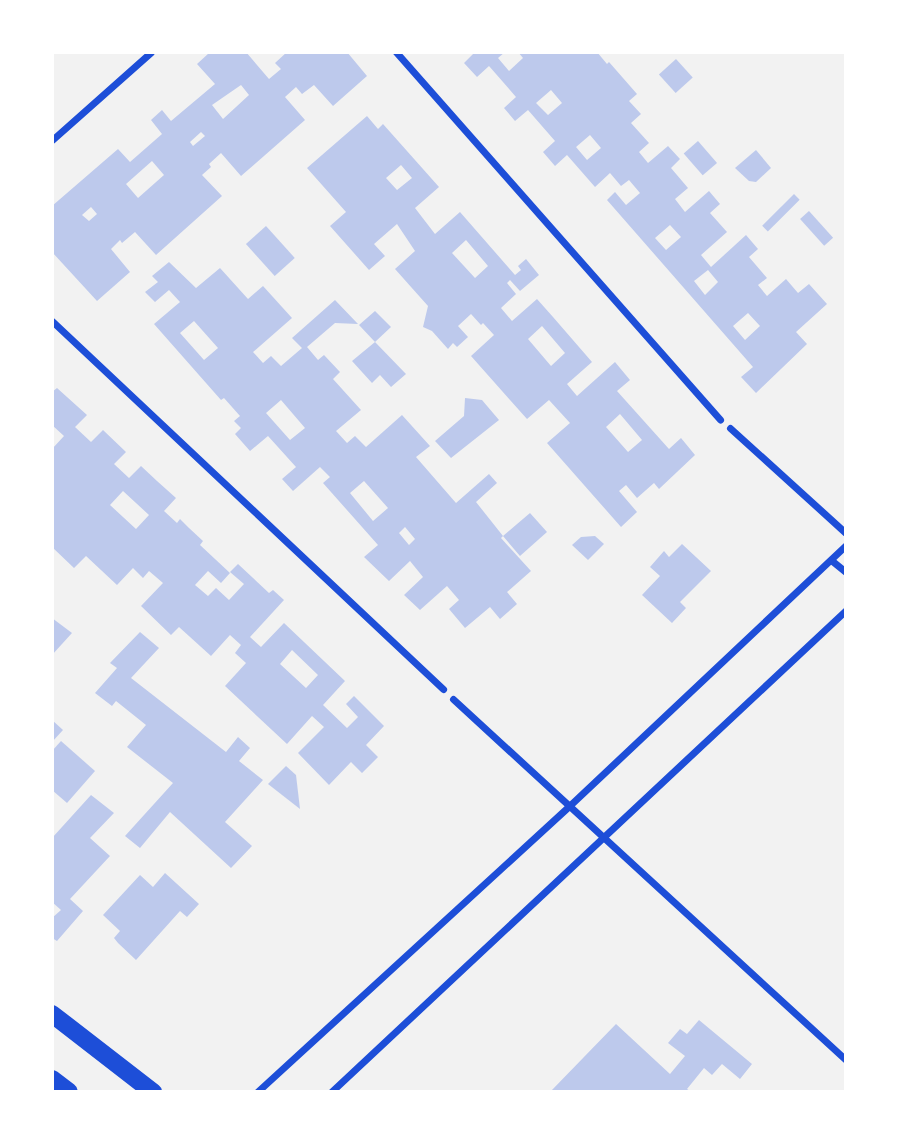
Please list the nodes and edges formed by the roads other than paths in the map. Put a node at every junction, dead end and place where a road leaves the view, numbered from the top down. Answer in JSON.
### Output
{"nodes":[{"id":1,"x":151,"y":52,"type":"edge"},
{"id":2,"x":396,"y":52,"type":"edge"},
{"id":3,"x":52,"y":140,"type":"edge"},
{"id":4,"x":52,"y":321,"type":"edge"},
{"id":5,"x":720,"y":419,"type":"dead end"},
{"id":6,"x":730,"y":428,"type":"dead end"},
{"id":7,"x":845,"y":533,"type":"edge"},
{"id":8,"x":845,"y":545,"type":"edge"},
{"id":9,"x":831,"y":560,"type":"junction"},
{"id":10,"x":845,"y":572,"type":"edge"},
{"id":11,"x":845,"y":610,"type":"edge"},
{"id":12,"x":443,"y":689,"type":"dead end"},
{"id":13,"x":453,"y":699,"type":"dead end"},
{"id":14,"x":568,"y":807,"type":"junction"},
{"id":15,"x":603,"y":839,"type":"junction"},
{"id":16,"x":52,"y":1014,"type":"edge"},
{"id":17,"x":845,"y":1060,"type":"edge"},
{"id":18,"x":52,"y":1079,"type":"edge"},
{"id":19,"x":69,"y":1091,"type":"edge"},
{"id":20,"x":153,"y":1091,"type":"edge"},
{"id":21,"x":257,"y":1091,"type":"edge"},
{"id":22,"x":331,"y":1091,"type":"edge"}],
"edges":[{"from":1,"to":3,"type":"street"},
{"from":2,"to":5,"type":"street"},
{"from":4,"to":12,"type":"street"},
{"from":6,"to":7,"type":"street"},
{"from":8,"to":9,"type":"street"},
{"from":9,"to":10,"type":"street"},
{"from":9,"to":14,"type":"street"},
{"from":11,"to":15,"type":"street"},
{"from":13,"to":14,"type":"street"},
{"from":14,"to":15,"type":"street"},
{"from":14,"to":21,"type":"street"},
{"from":15,"to":17,"type":"street"},
{"from":15,"to":22,"type":"street"},
{"from":16,"to":20,"type":"main road"},
{"from":18,"to":19,"type":"main road"}]}
